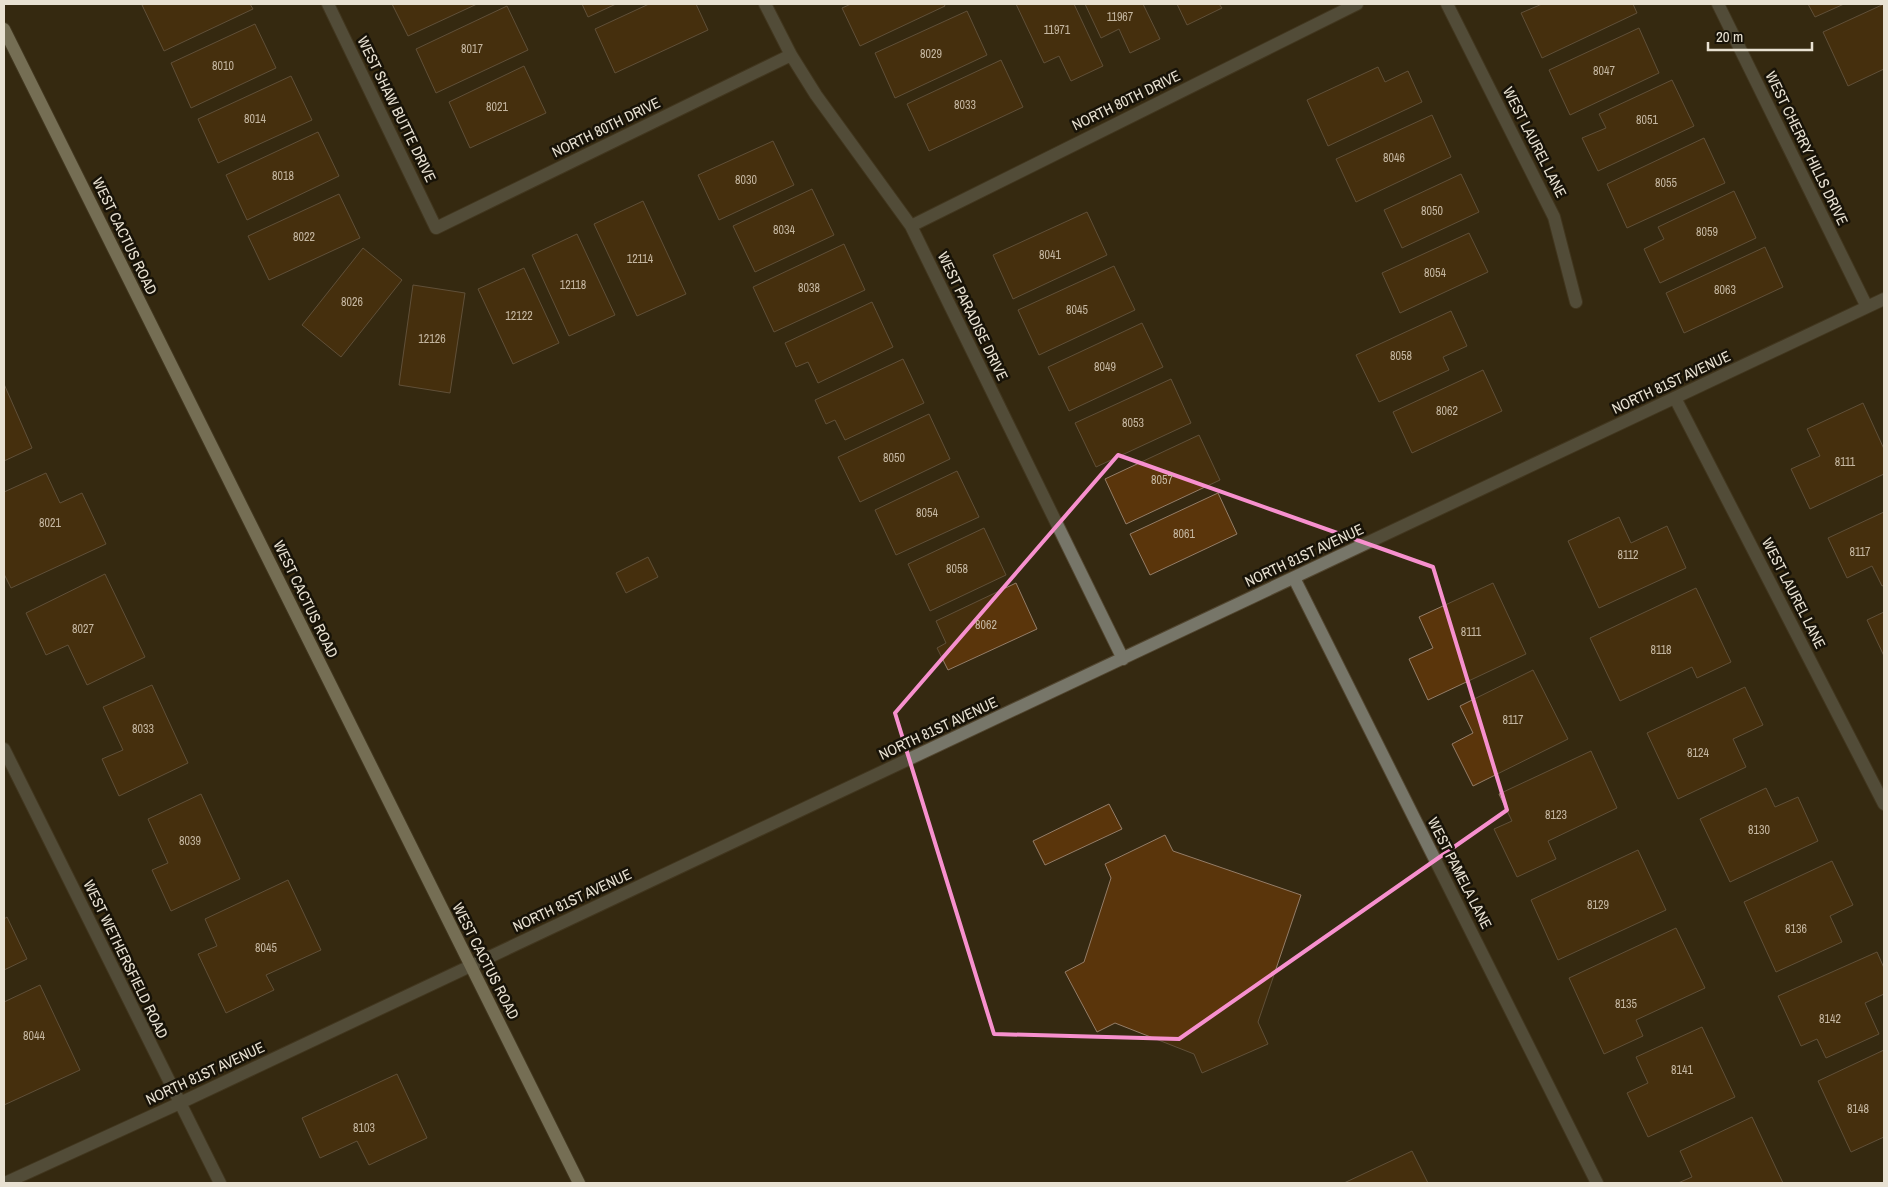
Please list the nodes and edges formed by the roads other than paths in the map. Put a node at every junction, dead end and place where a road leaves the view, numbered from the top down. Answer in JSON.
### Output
{"nodes":[{"id":1,"x":328,"y":4,"type":"edge"},
{"id":2,"x":765,"y":4,"type":"edge"},
{"id":3,"x":1357,"y":4,"type":"edge"},
{"id":4,"x":1447,"y":4,"type":"edge"},
{"id":5,"x":1718,"y":4,"type":"edge"},
{"id":6,"x":4,"y":29,"type":"edge"},
{"id":7,"x":790,"y":55,"type":"junction"},
{"id":8,"x":911,"y":226,"type":"junction"},
{"id":9,"x":436,"y":228,"type":"joint"},
{"id":10,"x":1884,"y":299,"type":"edge"},
{"id":11,"x":1576,"y":302,"type":"dead end"},
{"id":12,"x":1867,"y":307,"type":"junction"},
{"id":13,"x":1676,"y":398,"type":"junction"},
{"id":14,"x":1294,"y":578,"type":"junction"},
{"id":15,"x":1123,"y":659,"type":"junction"},
{"id":16,"x":4,"y":749,"type":"edge"},
{"id":17,"x":1884,"y":804,"type":"edge"},
{"id":18,"x":470,"y":966,"type":"junction"},
{"id":19,"x":180,"y":1103,"type":"junction"},
{"id":20,"x":4,"y":1183,"type":"edge"},
{"id":21,"x":220,"y":1183,"type":"edge"},
{"id":22,"x":578,"y":1183,"type":"edge"},
{"id":23,"x":1597,"y":1183,"type":"edge"}],
"edges":[{"from":1,"to":9,"type":"street","name":"WEST SHAW BUTTE DRIVE"},
{"from":2,"to":7,"type":"street","name":"WEST PARADISE DRIVE"},
{"from":3,"to":8,"type":"street","name":"NORTH 80TH DRIVE"},
{"from":4,"to":11,"type":"street","name":"WEST LAUREL LANE"},
{"from":5,"to":12,"type":"street","name":"WEST CHERRY HILLS DRIVE"},
{"from":6,"to":18,"type":"main road","name":"WEST CACTUS ROAD"},
{"from":7,"to":8,"type":"street","name":"WEST PARADISE DRIVE"},
{"from":7,"to":9,"type":"street","name":"NORTH 80TH DRIVE"},
{"from":8,"to":15,"type":"street","name":"WEST PARADISE DRIVE"},
{"from":10,"to":12,"type":"street","name":"NORTH 81ST AVENUE"},
{"from":12,"to":13,"type":"street","name":"NORTH 81ST AVENUE"},
{"from":13,"to":14,"type":"street","name":"NORTH 81ST AVENUE"},
{"from":13,"to":17,"type":"street","name":"WEST LAUREL LANE"},
{"from":14,"to":15,"type":"street","name":"NORTH 81ST AVENUE"},
{"from":14,"to":23,"type":"street","name":"WEST PAMELA LANE"},
{"from":15,"to":18,"type":"street","name":"NORTH 81ST AVENUE"},
{"from":16,"to":19,"type":"street","name":"WEST WETHERSFIELD ROAD"},
{"from":18,"to":19,"type":"street","name":"NORTH 81ST AVENUE"},
{"from":18,"to":22,"type":"main road","name":"WEST CACTUS ROAD"},
{"from":19,"to":20,"type":"street","name":"NORTH 81ST AVENUE"},
{"from":19,"to":21,"type":"street","name":"WEST WETHERSFIELD ROAD"}]}
